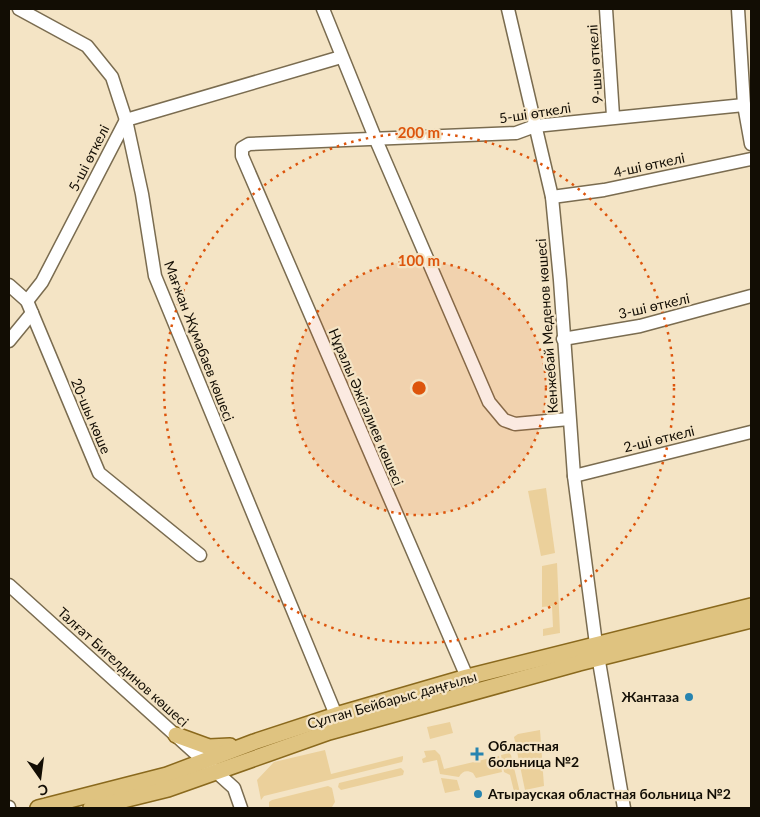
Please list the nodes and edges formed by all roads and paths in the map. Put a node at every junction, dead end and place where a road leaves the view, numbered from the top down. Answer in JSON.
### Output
{"nodes":[{"id":1,"x":19,"y":9,"type":"edge"},
{"id":2,"x":323,"y":9,"type":"edge"},
{"id":3,"x":508,"y":9,"type":"edge"},
{"id":4,"x":606,"y":9,"type":"edge"},
{"id":5,"x":738,"y":9,"type":"edge"},
{"id":6,"x":341,"y":57,"type":"junction"},
{"id":7,"x":744,"y":105,"type":"junction"},
{"id":8,"x":614,"y":116,"type":"junction"},
{"id":9,"x":126,"y":120,"type":"junction"},
{"id":10,"x":535,"y":126,"type":"junction"},
{"id":11,"x":376,"y":140,"type":"junction"},
{"id":12,"x":751,"y":144,"type":"edge"},
{"id":13,"x":242,"y":148,"type":"joint"},
{"id":14,"x":751,"y":159,"type":"edge"},
{"id":15,"x":552,"y":197,"type":"junction"},
{"id":16,"x":9,"y":286,"type":"edge"},
{"id":17,"x":751,"y":296,"type":"edge"},
{"id":18,"x":27,"y":301,"type":"junction"},
{"id":19,"x":32,"y":313,"type":"junction"},
{"id":20,"x":564,"y":339,"type":"junction"},
{"id":21,"x":9,"y":342,"type":"edge"},
{"id":22,"x":569,"y":419,"type":"junction"},
{"id":23,"x":751,"y":432,"type":"edge"},
{"id":24,"x":574,"y":476,"type":"junction"},
{"id":25,"x":200,"y":555,"type":"dead end"},
{"id":26,"x":9,"y":585,"type":"edge"},
{"id":27,"x":751,"y":606,"type":"edge"},
{"id":28,"x":751,"y":620,"type":"edge"},
{"id":29,"x":598,"y":651,"type":"junction"},
{"id":30,"x":467,"y":677,"type":"junction"},
{"id":31,"x":336,"y":715,"type":"junction"},
{"id":32,"x":176,"y":735,"type":"junction"},
{"id":33,"x":254,"y":742,"type":"junction"},
{"id":34,"x":206,"y":761,"type":"junction"},
{"id":35,"x":217,"y":772,"type":"junction"},
{"id":36,"x":38,"y":808,"type":"edge"},
{"id":37,"x":91,"y":808,"type":"edge"},
{"id":38,"x":240,"y":808,"type":"edge"},
{"id":39,"x":624,"y":808,"type":"edge"}],
"edges":[{"from":1,"to":9,"type":"street","name":"Мағжан Жұмабаев көшесі"},
{"from":2,"to":6,"type":"street"},
{"from":3,"to":10,"type":"street","name":"Кенжебай Меденов көшесі"},
{"from":4,"to":8,"type":"street","name":"9-шы өткелі"},
{"from":5,"to":7,"type":"street"},
{"from":6,"to":9,"type":"street","name":"5-ші өткелі"},
{"from":6,"to":11,"type":"street"},
{"from":7,"to":8,"type":"street","name":"5-ші өткелі"},
{"from":7,"to":12,"type":"street"},
{"from":8,"to":10,"type":"street","name":"5-ші өткелі"},
{"from":9,"to":18,"type":"street","name":"5-ші өткелі"},
{"from":9,"to":31,"type":"street","name":"Мағжан Жұмабаев көшесі"},
{"from":10,"to":11,"type":"street","name":"5-ші өткелі"},
{"from":10,"to":15,"type":"street","name":"Кенжебай Меденов көшесі"},
{"from":11,"to":13,"type":"street","name":"5-ші өткелі"},
{"from":11,"to":22,"type":"street"},
{"from":13,"to":30,"type":"street","name":"Нұралы Әжiгалиев көшесi"},
{"from":14,"to":15,"type":"street","name":"4-ші өткелі"},
{"from":15,"to":20,"type":"street","name":"Кенжебай Меденов көшесі"},
{"from":16,"to":18,"type":"street","name":"20-шы көше"},
{"from":17,"to":20,"type":"street","name":"3-ші өткелі"},
{"from":18,"to":19,"type":"street","name":"20-шы көше"},
{"from":19,"to":21,"type":"street"},
{"from":19,"to":25,"type":"street","name":"20-шы көше"},
{"from":20,"to":22,"type":"street","name":"Кенжебай Меденов көшесі"},
{"from":22,"to":24,"type":"street","name":"Кенжебай Меденов көшесі"},
{"from":23,"to":24,"type":"street","name":"2-ші өткелі"},
{"from":24,"to":29,"type":"street","name":"Кенжебай Меденов көшесі"},
{"from":26,"to":32,"type":"street","name":"Талғат Бигелдинов көшесі"},
{"from":27,"to":29,"type":"main road","name":"Сұлтан Бейбарыс даңғылы"},
{"from":28,"to":29,"type":"main road","name":"Сұлтан Бейбарыс даңғылы"},
{"from":29,"to":30,"type":"main road","name":"Сұлтан Бейбарыс даңғылы"},
{"from":29,"to":35,"type":"main road","name":"Сұлтан Бейбарыс даңғылы"},
{"from":29,"to":39,"type":"street","name":"Кенжебай Меденов көшесі"},
{"from":30,"to":31,"type":"main road","name":"Сұлтан Бейбарыс даңғылы"},
{"from":31,"to":33,"type":"main road","name":"Сұлтан Бейбарыс даңғылы"},
{"from":32,"to":33,"type":"main road"},
{"from":32,"to":34,"type":"street","name":"Талғат Бигелдинов көшесі"},
{"from":33,"to":34,"type":"main road","name":"Сұлтан Бейбарыс даңғылы"},
{"from":34,"to":35,"type":"street","name":"Талғат Бигелдинов көшесі"},
{"from":34,"to":36,"type":"main road","name":"Сұлтан Бейбарыс даңғылы"},
{"from":35,"to":37,"type":"main road","name":"Сұлтан Бейбарыс даңғылы"},
{"from":35,"to":38,"type":"street","name":"Талғат Бигелдинов көшесі"}]}
